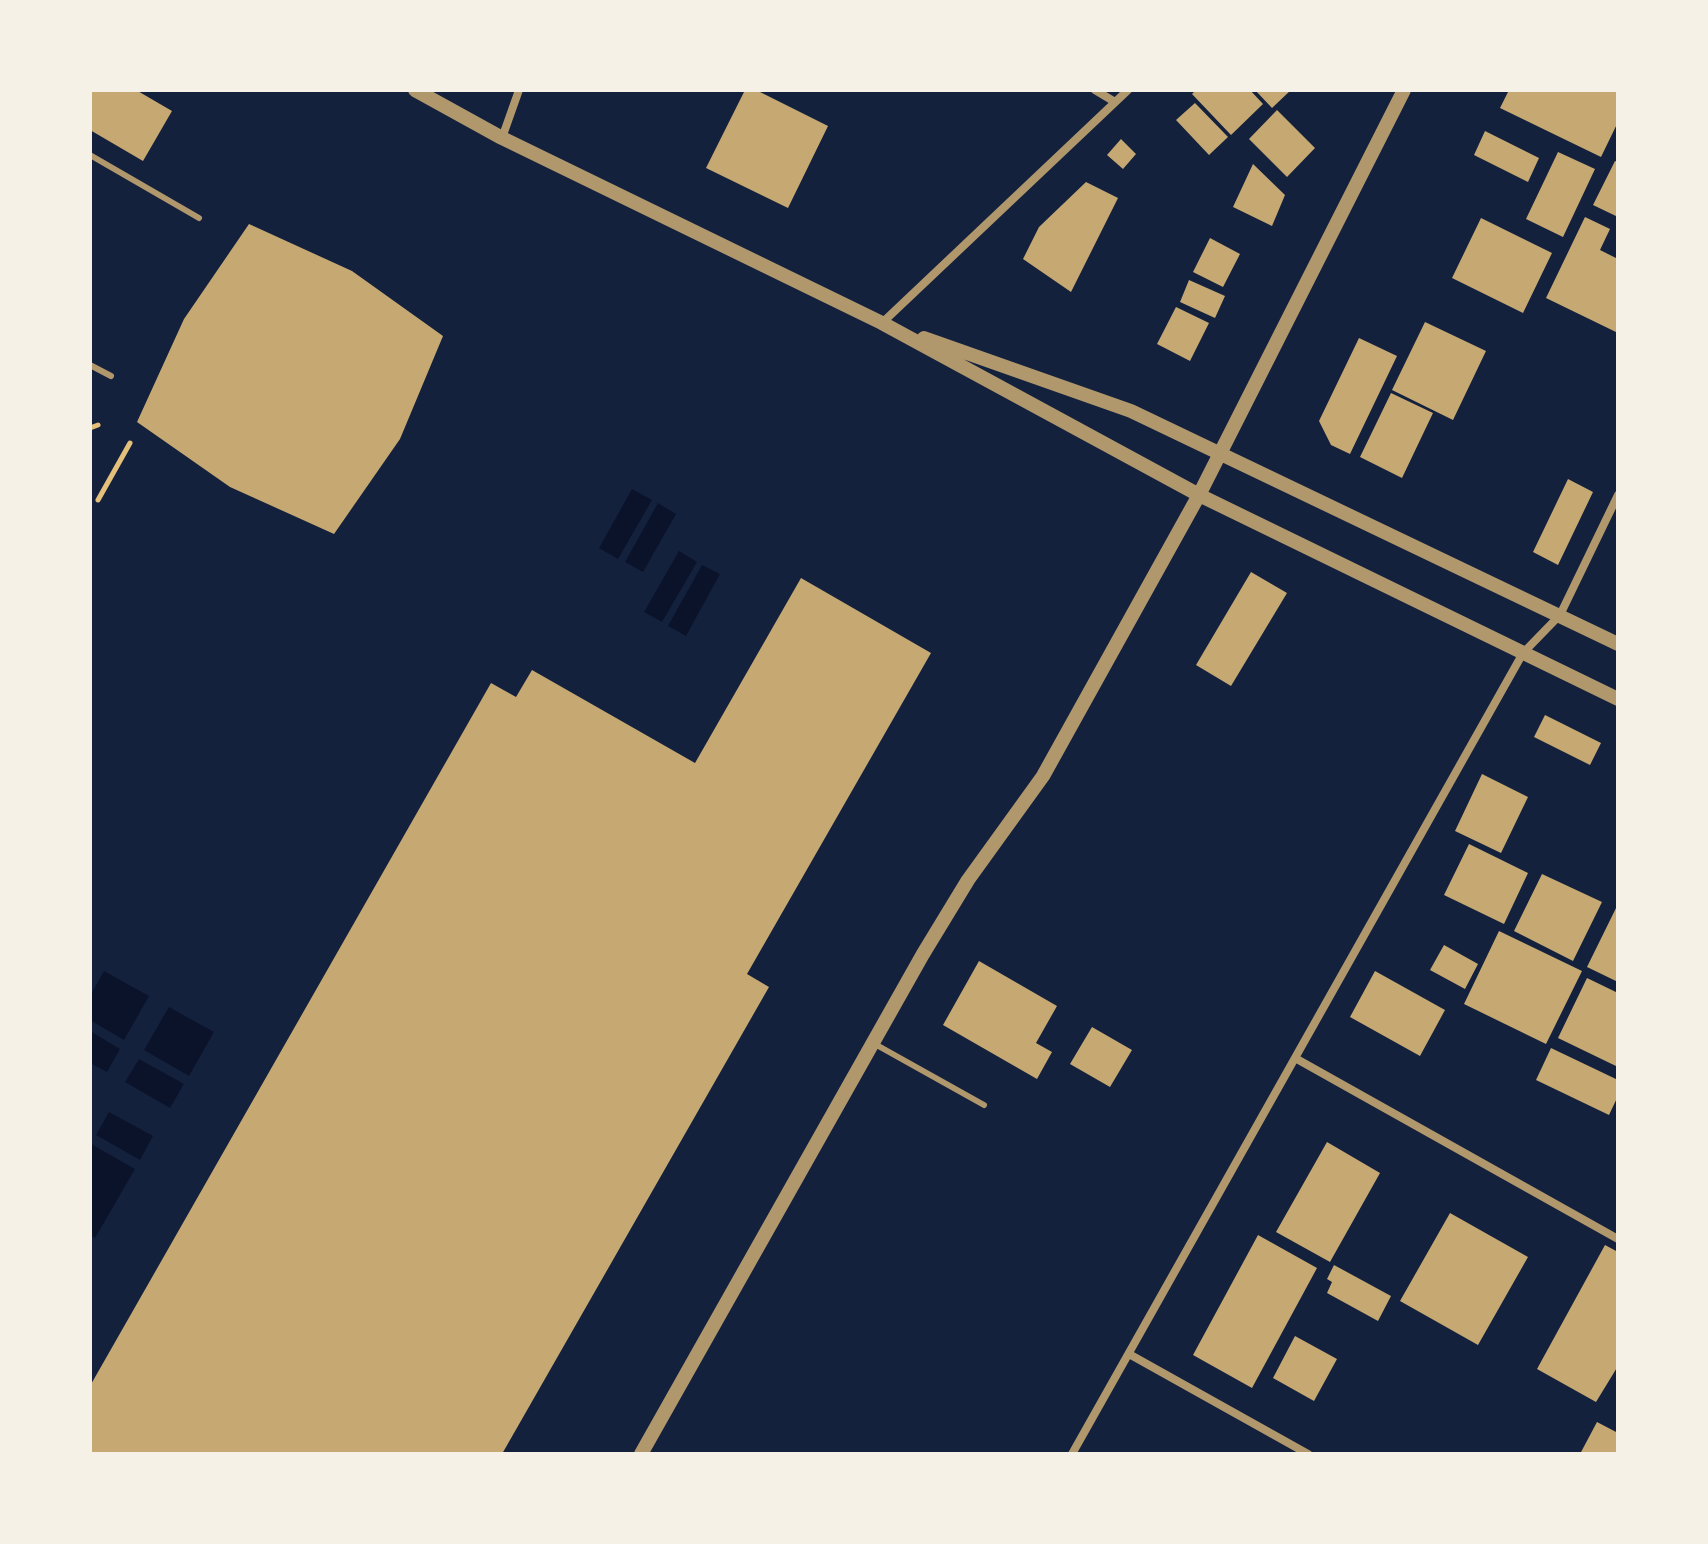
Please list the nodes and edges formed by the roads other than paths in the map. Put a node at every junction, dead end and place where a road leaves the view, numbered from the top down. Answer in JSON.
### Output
{"nodes":[{"id":1,"x":415,"y":90,"type":"edge"},
{"id":2,"x":519,"y":90,"type":"edge"},
{"id":3,"x":1095,"y":90,"type":"edge"},
{"id":4,"x":1128,"y":90,"type":"edge"},
{"id":5,"x":1404,"y":90,"type":"edge"},
{"id":6,"x":1115,"y":102,"type":"junction"},
{"id":7,"x":502,"y":138,"type":"junction"},
{"id":8,"x":90,"y":155,"type":"edge"},
{"id":9,"x":199,"y":218,"type":"dead end"},
{"id":10,"x":882,"y":323,"type":"junction"},
{"id":11,"x":90,"y":365,"type":"edge"},
{"id":12,"x":111,"y":376,"type":"dead end"},
{"id":13,"x":1222,"y":452,"type":"junction"},
{"id":14,"x":1199,"y":495,"type":"junction"},
{"id":15,"x":1618,"y":495,"type":"edge"},
{"id":16,"x":1560,"y":615,"type":"junction"},
{"id":17,"x":1618,"y":644,"type":"edge"},
{"id":18,"x":1523,"y":653,"type":"junction"},
{"id":19,"x":1618,"y":699,"type":"edge"},
{"id":20,"x":873,"y":1043,"type":"junction"},
{"id":21,"x":1295,"y":1058,"type":"junction"},
{"id":22,"x":984,"y":1105,"type":"dead end"},
{"id":23,"x":1618,"y":1239,"type":"edge"},
{"id":24,"x":1129,"y":1354,"type":"junction"},
{"id":25,"x":641,"y":1454,"type":"edge"},
{"id":26,"x":1072,"y":1454,"type":"edge"},
{"id":27,"x":1308,"y":1454,"type":"edge"}],
"edges":[{"from":1,"to":7,"type":"street"},
{"from":2,"to":7,"type":"street"},
{"from":3,"to":6,"type":"street"},
{"from":4,"to":6,"type":"street"},
{"from":5,"to":13,"type":"street"},
{"from":6,"to":10,"type":"street"},
{"from":7,"to":10,"type":"street"},
{"from":8,"to":9,"type":"lane"},
{"from":10,"to":13,"type":"street"},
{"from":10,"to":14,"type":"street"},
{"from":11,"to":12,"type":"lane"},
{"from":13,"to":14,"type":"street"},
{"from":13,"to":16,"type":"street"},
{"from":14,"to":18,"type":"street"},
{"from":14,"to":20,"type":"street"},
{"from":15,"to":16,"type":"street"},
{"from":16,"to":17,"type":"street"},
{"from":16,"to":18,"type":"street"},
{"from":18,"to":19,"type":"street"},
{"from":18,"to":21,"type":"street"},
{"from":20,"to":22,"type":"lane"},
{"from":20,"to":25,"type":"street"},
{"from":21,"to":23,"type":"street"},
{"from":21,"to":24,"type":"street"},
{"from":24,"to":26,"type":"street"},
{"from":24,"to":27,"type":"street"}]}
